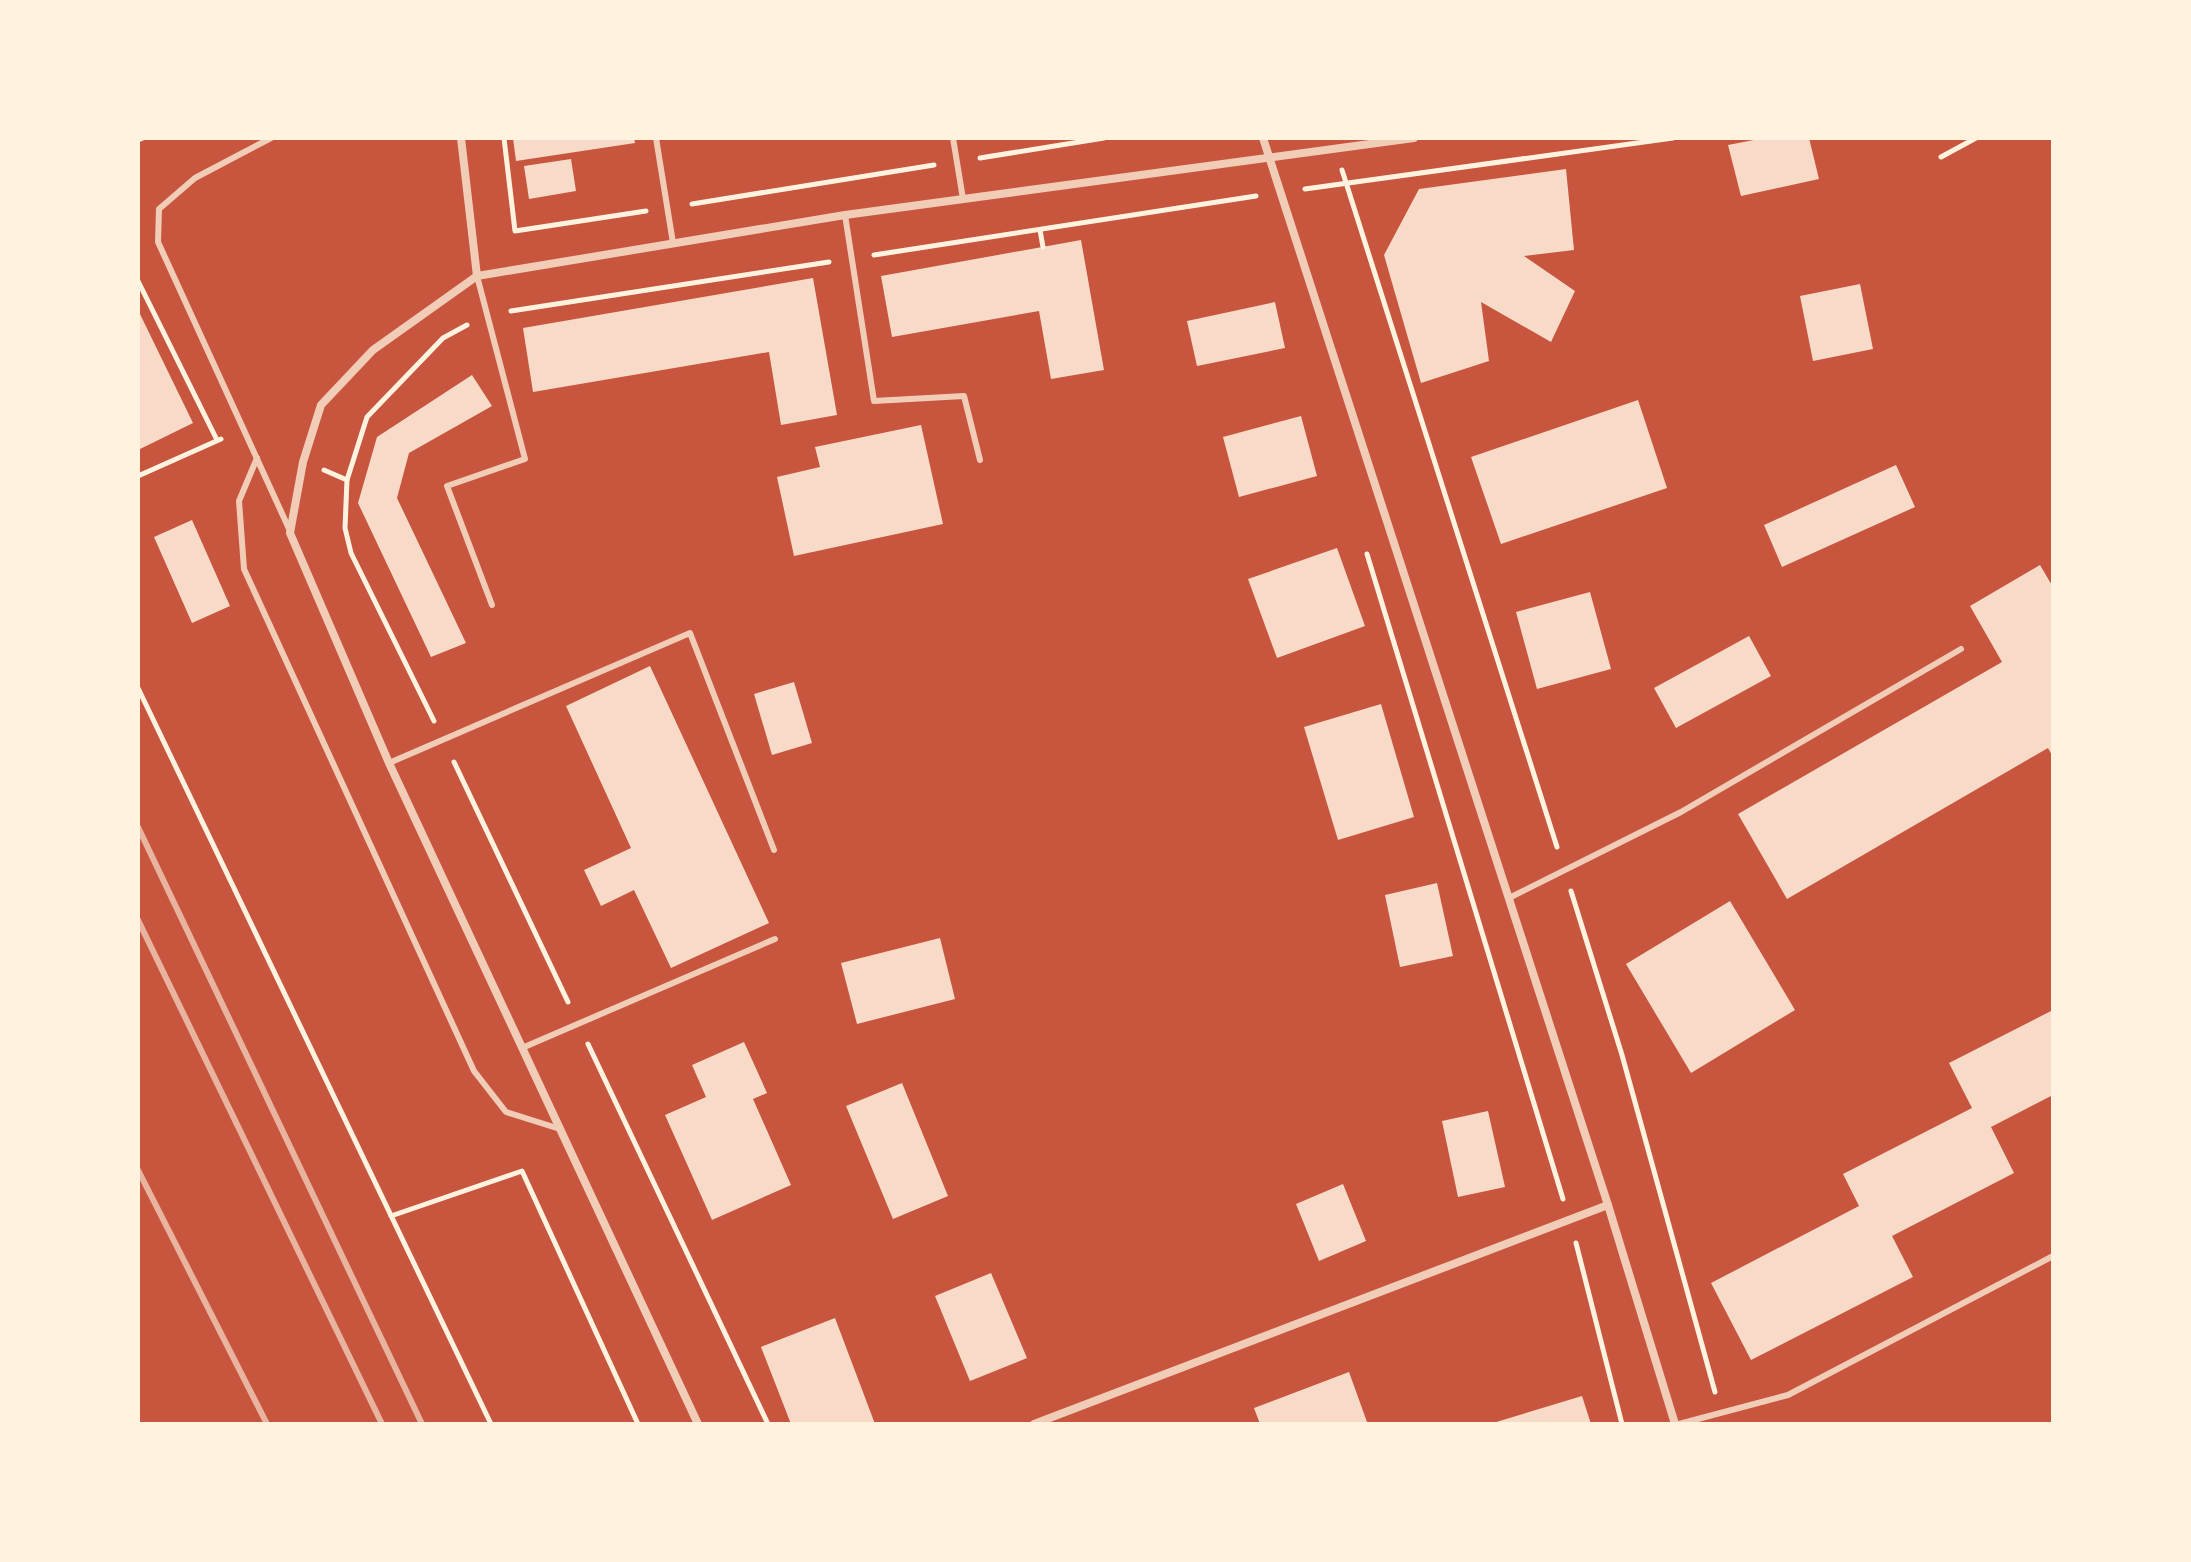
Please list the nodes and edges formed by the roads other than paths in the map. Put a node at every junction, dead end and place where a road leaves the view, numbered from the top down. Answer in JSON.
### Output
{"nodes":[{"id":1,"x":271,"y":138,"type":"edge"},
{"id":2,"x":461,"y":138,"type":"edge"},
{"id":3,"x":656,"y":138,"type":"edge"},
{"id":4,"x":953,"y":138,"type":"edge"},
{"id":5,"x":1263,"y":138,"type":"edge"},
{"id":6,"x":1414,"y":138,"type":"edge"},
{"id":7,"x":1269,"y":156,"type":"junction"},
{"id":8,"x":963,"y":199,"type":"junction"},
{"id":9,"x":845,"y":215,"type":"junction"},
{"id":10,"x":673,"y":243,"type":"junction"},
{"id":11,"x":477,"y":276,"type":"junction"},
{"id":12,"x":257,"y":458,"type":"junction"},
{"id":13,"x":980,"y":460,"type":"dead end"},
{"id":14,"x":290,"y":533,"type":"junction"},
{"id":15,"x":492,"y":605,"type":"dead end"},
{"id":16,"x":1961,"y":649,"type":"dead end"},
{"id":17,"x":389,"y":763,"type":"junction"},
{"id":18,"x":774,"y":850,"type":"dead end"},
{"id":19,"x":1509,"y":898,"type":"junction"},
{"id":20,"x":775,"y":939,"type":"dead end"},
{"id":21,"x":522,"y":1048,"type":"junction"},
{"id":22,"x":560,"y":1129,"type":"junction"},
{"id":23,"x":1608,"y":1205,"type":"junction"},
{"id":24,"x":2053,"y":1256,"type":"edge"},
{"id":25,"x":698,"y":1424,"type":"edge"},
{"id":26,"x":1034,"y":1424,"type":"edge"},
{"id":27,"x":1677,"y":1424,"type":"edge"}],
"edges":[{"from":1,"to":12,"type":"lane"},
{"from":2,"to":11,"type":"street"},
{"from":3,"to":10,"type":"lane"},
{"from":4,"to":8,"type":"lane"},
{"from":5,"to":7,"type":"street"},
{"from":6,"to":7,"type":"street"},
{"from":7,"to":8,"type":"street"},
{"from":7,"to":19,"type":"street"},
{"from":8,"to":9,"type":"street"},
{"from":9,"to":10,"type":"street"},
{"from":9,"to":13,"type":"lane"},
{"from":10,"to":11,"type":"street"},
{"from":11,"to":14,"type":"street"},
{"from":11,"to":15,"type":"lane"},
{"from":12,"to":14,"type":"lane"},
{"from":12,"to":22,"type":"lane"},
{"from":14,"to":17,"type":"street"},
{"from":16,"to":19,"type":"lane"},
{"from":17,"to":18,"type":"lane"},
{"from":17,"to":21,"type":"street"},
{"from":19,"to":23,"type":"street"},
{"from":20,"to":21,"type":"lane"},
{"from":21,"to":22,"type":"street"},
{"from":22,"to":25,"type":"street"},
{"from":23,"to":26,"type":"street"},
{"from":23,"to":27,"type":"street"},
{"from":24,"to":27,"type":"lane"}]}
